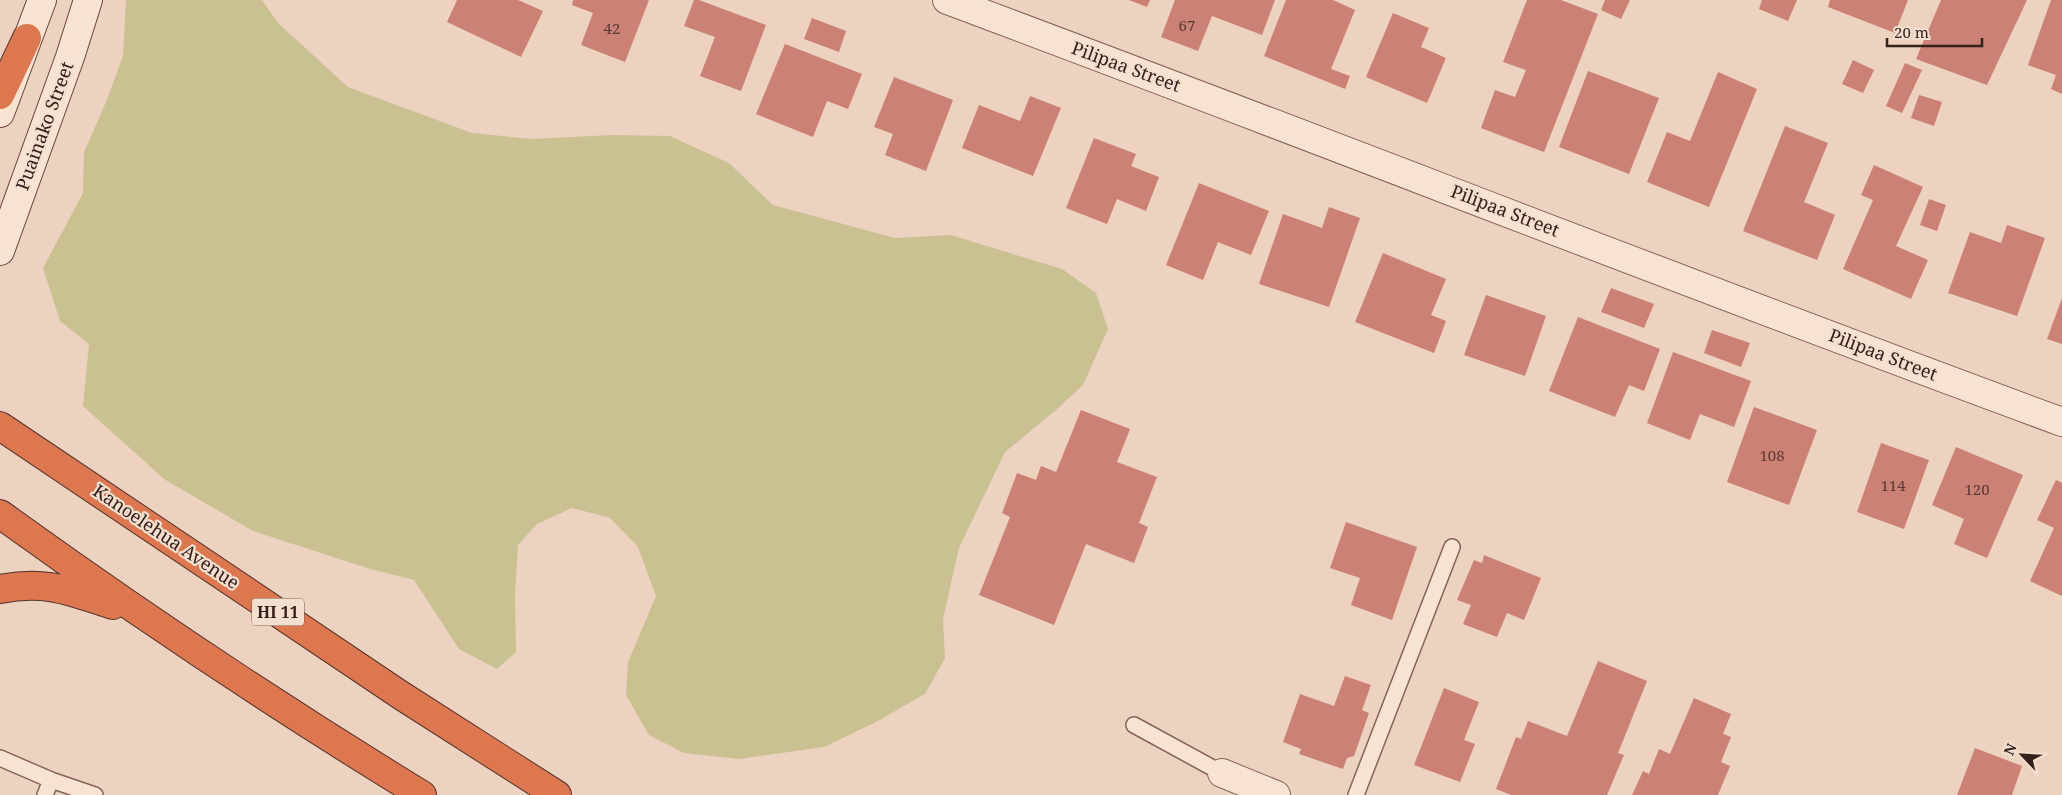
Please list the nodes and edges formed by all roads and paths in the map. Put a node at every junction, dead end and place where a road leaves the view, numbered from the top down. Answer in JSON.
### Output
{"nodes":[{"id":1,"x":42,"y":0,"type":"edge"},
{"id":2,"x":88,"y":0,"type":"edge"},
{"id":3,"x":948,"y":0,"type":"edge"},
{"id":4,"x":28,"y":38,"type":"junction"},
{"id":5,"x":0,"y":95,"type":"edge"},
{"id":6,"x":0,"y":113,"type":"edge"},
{"id":7,"x":0,"y":251,"type":"edge"},
{"id":8,"x":2062,"y":422,"type":"edge"},
{"id":9,"x":0,"y":426,"type":"edge"},
{"id":10,"x":0,"y":514,"type":"edge"},
{"id":11,"x":1452,"y":547,"type":"dead end"},
{"id":12,"x":0,"y":589,"type":"edge"},
{"id":13,"x":141,"y":614,"type":"junction"},
{"id":14,"x":1134,"y":725,"type":"dead end"},
{"id":15,"x":0,"y":758,"type":"edge"},
{"id":16,"x":1222,"y":773,"type":"joint"},
{"id":17,"x":51,"y":780,"type":"junction"},
{"id":18,"x":45,"y":795,"type":"edge"},
{"id":19,"x":95,"y":795,"type":"edge"},
{"id":20,"x":422,"y":795,"type":"edge"},
{"id":21,"x":557,"y":795,"type":"edge"},
{"id":22,"x":1276,"y":795,"type":"edge"},
{"id":23,"x":1356,"y":795,"type":"edge"}],
"edges":[{"from":1,"to":4,"type":"street"},
{"from":2,"to":7,"type":"street","name":"Puainako Street"},
{"from":3,"to":8,"type":"street","name":"Pilipaa Street"},
{"from":4,"to":5,"type":"highway"},
{"from":4,"to":6,"type":"street"},
{"from":9,"to":21,"type":"highway","name":"Kanoelehua Avenue","number":"HI 11"},
{"from":10,"to":13,"type":"highway"},
{"from":11,"to":23,"type":"lane"},
{"from":12,"to":13,"type":"highway"},
{"from":13,"to":20,"type":"highway"},
{"from":14,"to":16,"type":"lane"},
{"from":15,"to":17,"type":"lane"},
{"from":16,"to":22,"type":"street"},
{"from":17,"to":18,"type":"lane"},
{"from":17,"to":19,"type":"lane"}]}
